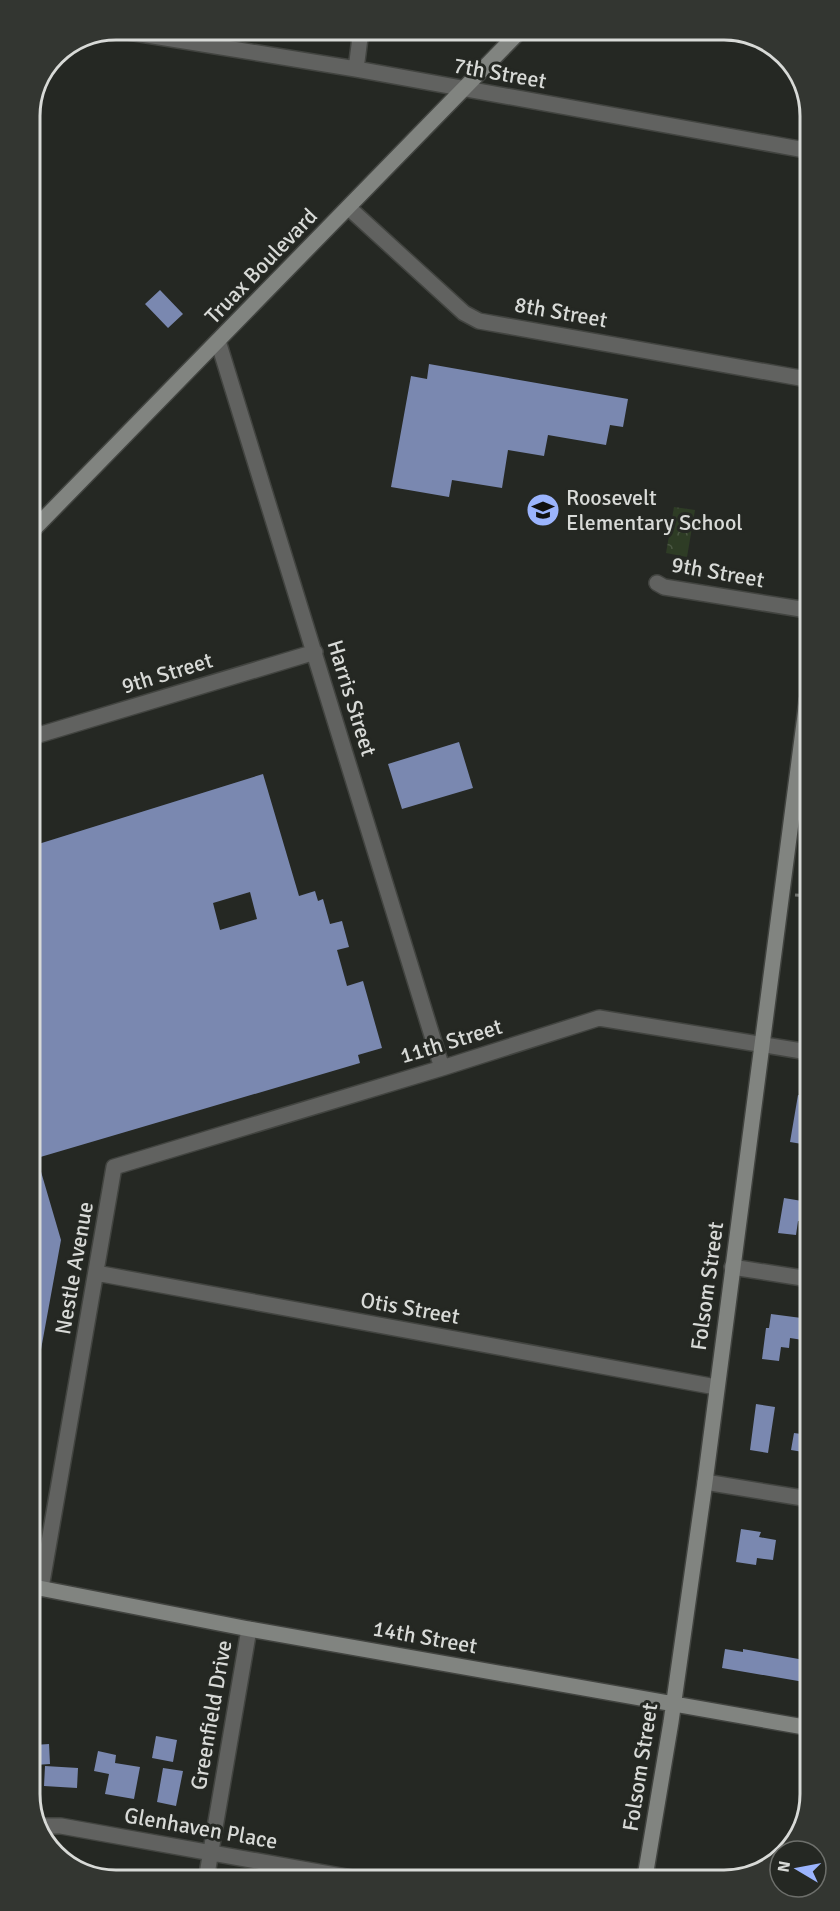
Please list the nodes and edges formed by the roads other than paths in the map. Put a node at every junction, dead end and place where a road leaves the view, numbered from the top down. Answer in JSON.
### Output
{"nodes":[{"id":1,"x":178,"y":40,"type":"edge"},
{"id":2,"x":360,"y":40,"type":"edge"},
{"id":3,"x":511,"y":41,"type":"edge"},
{"id":4,"x":356,"y":69,"type":"junction"},
{"id":5,"x":463,"y":90,"type":"junction"},
{"id":6,"x":800,"y":149,"type":"edge"},
{"id":7,"x":349,"y":208,"type":"junction"},
{"id":8,"x":218,"y":341,"type":"junction"},
{"id":9,"x":800,"y":378,"type":"edge"},
{"id":10,"x":41,"y":522,"type":"edge"},
{"id":11,"x":657,"y":583,"type":"dead end"},
{"id":12,"x":800,"y":609,"type":"edge"},
{"id":13,"x":315,"y":652,"type":"junction"},
{"id":14,"x":41,"y":734,"type":"edge"},
{"id":15,"x":800,"y":752,"type":"edge"},
{"id":16,"x":761,"y":1045,"type":"junction"},
{"id":17,"x":800,"y":1051,"type":"edge"},
{"id":18,"x":442,"y":1068,"type":"junction"},
{"id":19,"x":114,"y":1167,"type":"joint"},
{"id":20,"x":732,"y":1267,"type":"junction"},
{"id":21,"x":96,"y":1273,"type":"junction"},
{"id":22,"x":800,"y":1278,"type":"edge"},
{"id":23,"x":716,"y":1387,"type":"junction"},
{"id":24,"x":705,"y":1482,"type":"junction"},
{"id":25,"x":800,"y":1498,"type":"edge"},
{"id":26,"x":40,"y":1576,"type":"edge"},
{"id":27,"x":40,"y":1588,"type":"edge"},
{"id":28,"x":249,"y":1629,"type":"junction"},
{"id":29,"x":674,"y":1703,"type":"junction"},
{"id":30,"x":800,"y":1726,"type":"edge"},
{"id":31,"x":47,"y":1826,"type":"edge"},
{"id":32,"x":211,"y":1852,"type":"junction"},
{"id":33,"x":208,"y":1870,"type":"edge"},
{"id":34,"x":309,"y":1870,"type":"edge"},
{"id":35,"x":646,"y":1870,"type":"edge"}],
"edges":[{"from":1,"to":4,"type":"street","name":"7th Street"},
{"from":2,"to":4,"type":"street"},
{"from":3,"to":5,"type":"street","name":"Truax Boulevard"},
{"from":4,"to":5,"type":"street","name":"7th Street"},
{"from":5,"to":6,"type":"street","name":"7th Street"},
{"from":5,"to":7,"type":"street","name":"Truax Boulevard"},
{"from":7,"to":8,"type":"street","name":"Truax Boulevard"},
{"from":7,"to":9,"type":"street","name":"8th Street"},
{"from":8,"to":10,"type":"street","name":"Truax Boulevard"},
{"from":8,"to":13,"type":"street","name":"Harris Street"},
{"from":11,"to":12,"type":"street","name":"9th Street"},
{"from":13,"to":14,"type":"street","name":"9th Street"},
{"from":13,"to":18,"type":"street","name":"Harris Street"},
{"from":15,"to":16,"type":"street","name":"Folsom Street"},
{"from":16,"to":17,"type":"street","name":"11th Street"},
{"from":16,"to":18,"type":"street","name":"11th Street"},
{"from":16,"to":20,"type":"street","name":"Folsom Street"},
{"from":18,"to":19,"type":"street","name":"11th Street"},
{"from":19,"to":21,"type":"street","name":"Nestle Avenue"},
{"from":20,"to":22,"type":"street"},
{"from":20,"to":23,"type":"street","name":"Folsom Street"},
{"from":21,"to":23,"type":"street","name":"Otis Street"},
{"from":21,"to":26,"type":"street","name":"Nestle Avenue"},
{"from":23,"to":24,"type":"street","name":"Folsom Street"},
{"from":24,"to":25,"type":"street"},
{"from":24,"to":29,"type":"street","name":"Folsom Street"},
{"from":27,"to":28,"type":"street","name":"14th Street"},
{"from":28,"to":29,"type":"street","name":"14th Street"},
{"from":28,"to":32,"type":"street","name":"Greenfield Drive"},
{"from":29,"to":30,"type":"street","name":"14th Street"},
{"from":29,"to":35,"type":"street","name":"Folsom Street"},
{"from":31,"to":32,"type":"street","name":"Glenhaven Place"},
{"from":32,"to":33,"type":"street","name":"Greenfield Drive"},
{"from":32,"to":34,"type":"street","name":"Glenhaven Place"}]}
